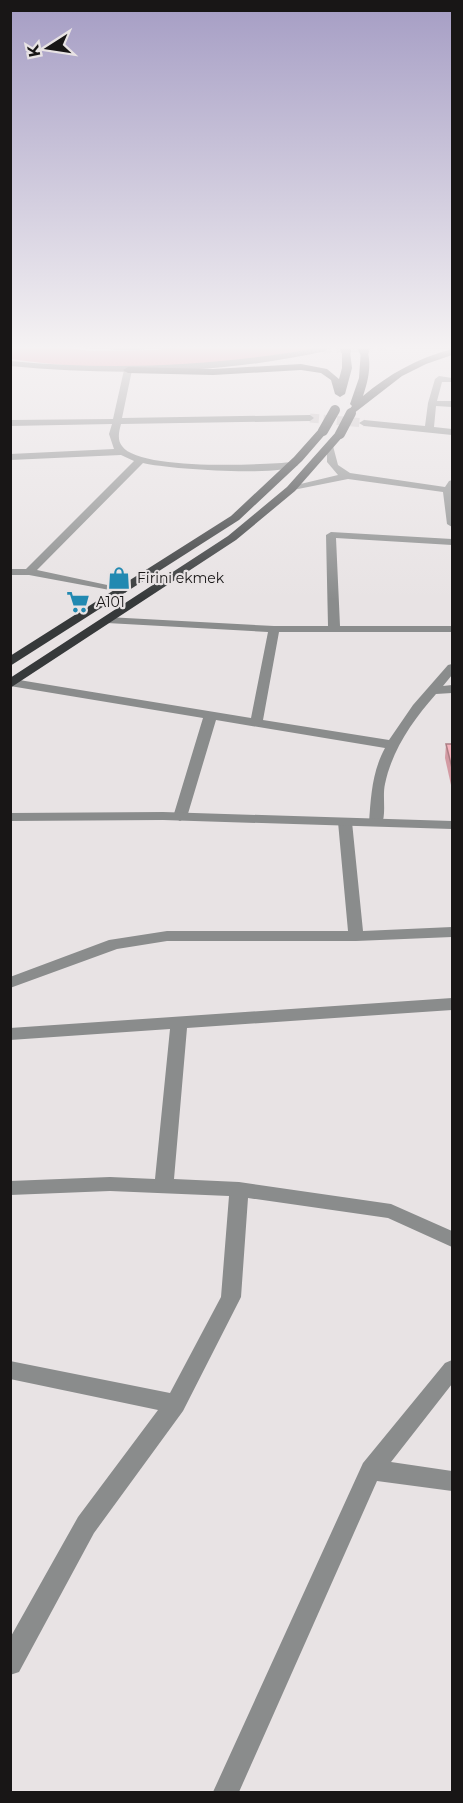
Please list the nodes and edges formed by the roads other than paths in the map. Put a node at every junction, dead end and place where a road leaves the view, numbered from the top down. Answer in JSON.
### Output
{"nodes":[{"id":1,"x":115,"y":430,"type":"edge"},
{"id":2,"x":323,"y":430,"type":"edge"},
{"id":3,"x":342,"y":430,"type":"edge"},
{"id":4,"x":330,"y":448,"type":"junction"},
{"id":5,"x":121,"y":452,"type":"junction"},
{"id":6,"x":10,"y":456,"type":"edge"},
{"id":7,"x":141,"y":459,"type":"junction"},
{"id":8,"x":293,"y":465,"type":"junction"},
{"id":9,"x":251,"y":469,"type":"junction"},
{"id":10,"x":348,"y":476,"type":"junction"},
{"id":11,"x":450,"y":486,"type":"edge"},
{"id":12,"x":291,"y":489,"type":"junction"},
{"id":13,"x":262,"y":493,"type":"junction"},
{"id":14,"x":453,"y":524,"type":"edge"},
{"id":15,"x":453,"y":542,"type":"edge"},
{"id":16,"x":10,"y":572,"type":"edge"},
{"id":17,"x":29,"y":572,"type":"junction"},
{"id":18,"x":122,"y":591,"type":"junction"},
{"id":19,"x":107,"y":620,"type":"junction"},
{"id":20,"x":274,"y":629,"type":"junction"},
{"id":21,"x":453,"y":629,"type":"edge"},
{"id":22,"x":334,"y":630,"type":"junction"},
{"id":23,"x":11,"y":662,"type":"edge"},
{"id":24,"x":453,"y":668,"type":"edge"},
{"id":25,"x":12,"y":684,"type":"edge"},
{"id":26,"x":453,"y":689,"type":"edge"},
{"id":27,"x":432,"y":690,"type":"junction"},
{"id":28,"x":210,"y":717,"type":"junction"},
{"id":29,"x":256,"y":724,"type":"junction"},
{"id":30,"x":393,"y":745,"type":"junction"},
{"id":31,"x":180,"y":816,"type":"junction"},
{"id":32,"x":10,"y":817,"type":"edge"},
{"id":33,"x":345,"y":822,"type":"junction"},
{"id":34,"x":376,"y":823,"type":"junction"},
{"id":35,"x":453,"y":825,"type":"edge"},
{"id":36,"x":453,"y":932,"type":"edge"},
{"id":37,"x":356,"y":936,"type":"junction"},
{"id":38,"x":10,"y":983,"type":"edge"},
{"id":39,"x":453,"y":1004,"type":"edge"},
{"id":40,"x":180,"y":1021,"type":"junction"},
{"id":41,"x":10,"y":1034,"type":"edge"},
{"id":42,"x":164,"y":1186,"type":"junction"},
{"id":43,"x":10,"y":1188,"type":"edge"},
{"id":44,"x":239,"y":1189,"type":"junction"},
{"id":45,"x":453,"y":1239,"type":"edge"},
{"id":46,"x":453,"y":1369,"type":"edge"},
{"id":47,"x":10,"y":1370,"type":"edge"},
{"id":48,"x":175,"y":1404,"type":"junction"},
{"id":49,"x":371,"y":1470,"type":"junction"},
{"id":50,"x":453,"y":1481,"type":"edge"},
{"id":51,"x":10,"y":1663,"type":"edge"},
{"id":52,"x":226,"y":1792,"type":"edge"}],
"edges":[{"from":1,"to":5,"type":"street"},
{"from":2,"to":8,"type":"highway","bridge":true},
{"from":3,"to":4,"type":"highway","bridge":true},
{"from":4,"to":10,"type":"street"},
{"from":4,"to":12,"type":"highway"},
{"from":5,"to":6,"type":"street"},
{"from":5,"to":7,"type":"street"},
{"from":7,"to":9,"type":"street"},
{"from":7,"to":17,"type":"street"},
{"from":8,"to":9,"type":"street"},
{"from":8,"to":13,"type":"highway"},
{"from":9,"to":13,"type":"street"},
{"from":10,"to":11,"type":"street"},
{"from":10,"to":12,"type":"street"},
{"from":11,"to":14,"type":"street"},
{"from":12,"to":19,"type":"highway"},
{"from":13,"to":18,"type":"highway"},
{"from":15,"to":22,"type":"street"},
{"from":16,"to":17,"type":"street"},
{"from":17,"to":18,"type":"street"},
{"from":18,"to":23,"type":"highway"},
{"from":19,"to":20,"type":"street"},
{"from":19,"to":25,"type":"highway"},
{"from":20,"to":22,"type":"street"},
{"from":20,"to":29,"type":"street"},
{"from":21,"to":22,"type":"street"},
{"from":24,"to":27,"type":"street"},
{"from":25,"to":28,"type":"street"},
{"from":26,"to":27,"type":"street"},
{"from":27,"to":30,"type":"street"},
{"from":28,"to":29,"type":"street"},
{"from":28,"to":31,"type":"street"},
{"from":29,"to":30,"type":"street"},
{"from":30,"to":34,"type":"street"},
{"from":31,"to":32,"type":"street"},
{"from":31,"to":33,"type":"street"},
{"from":33,"to":34,"type":"street"},
{"from":33,"to":37,"type":"street"},
{"from":34,"to":35,"type":"street"},
{"from":36,"to":37,"type":"street"},
{"from":37,"to":38,"type":"street"},
{"from":39,"to":40,"type":"street"},
{"from":40,"to":41,"type":"street"},
{"from":40,"to":42,"type":"street"},
{"from":42,"to":43,"type":"street"},
{"from":42,"to":44,"type":"street"},
{"from":44,"to":45,"type":"street"},
{"from":44,"to":48,"type":"street"},
{"from":46,"to":49,"type":"street"},
{"from":47,"to":48,"type":"street"},
{"from":48,"to":51,"type":"street"},
{"from":49,"to":50,"type":"street"},
{"from":49,"to":52,"type":"street"}]}
